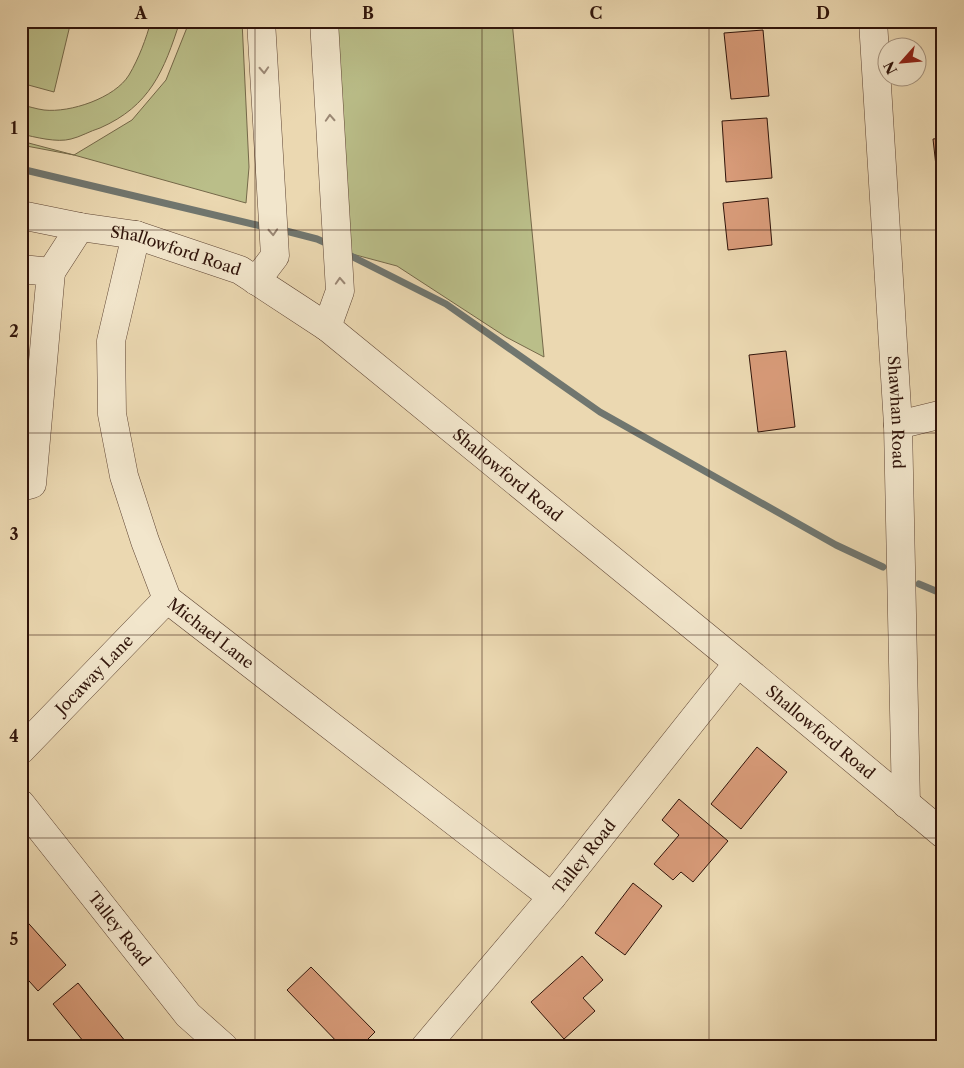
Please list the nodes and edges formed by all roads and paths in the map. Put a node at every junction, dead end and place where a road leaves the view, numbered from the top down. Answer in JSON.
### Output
{"nodes":[{"id":1,"x":261,"y":21,"type":"edge"},
{"id":2,"x":324,"y":21,"type":"edge"},
{"id":3,"x":873,"y":21,"type":"edge"},
{"id":4,"x":21,"y":215,"type":"edge"},
{"id":5,"x":80,"y":227,"type":"junction"},
{"id":6,"x":136,"y":235,"type":"junction"},
{"id":7,"x":21,"y":269,"type":"edge"},
{"id":8,"x":51,"y":272,"type":"junction"},
{"id":9,"x":256,"y":281,"type":"junction"},
{"id":10,"x":328,"y":327,"type":"junction"},
{"id":11,"x":943,"y":414,"type":"edge"},
{"id":12,"x":898,"y":426,"type":"junction"},
{"id":13,"x":21,"y":487,"type":"edge"},
{"id":14,"x":167,"y":599,"type":"junction"},
{"id":15,"x":738,"y":663,"type":"junction"},
{"id":16,"x":21,"y":750,"type":"edge"},
{"id":17,"x":21,"y":804,"type":"edge"},
{"id":18,"x":906,"y":804,"type":"junction"},
{"id":19,"x":943,"y":834,"type":"edge"},
{"id":20,"x":552,"y":897,"type":"junction"},
{"id":21,"x":224,"y":1047,"type":"edge"},
{"id":22,"x":425,"y":1047,"type":"edge"}],
"edges":[{"from":1,"to":9,"type":"street","one_way":true},
{"from":10,"to":2,"type":"street","one_way":true},
{"from":3,"to":12,"type":"street","name":"Shawhan Road"},
{"from":4,"to":5,"type":"street","name":"Shallowford Road"},
{"from":5,"to":6,"type":"street","name":"Shallowford Road"},
{"from":5,"to":8,"type":"street"},
{"from":6,"to":9,"type":"street","name":"Shallowford Road"},
{"from":6,"to":14,"type":"street","name":"Michael Lane"},
{"from":7,"to":8,"type":"street"},
{"from":8,"to":13,"type":"street"},
{"from":9,"to":10,"type":"street","name":"Shallowford Road"},
{"from":10,"to":15,"type":"street","name":"Shallowford Road"},
{"from":11,"to":12,"type":"street"},
{"from":12,"to":18,"type":"street","name":"Shawhan Road"},
{"from":14,"to":16,"type":"street","name":"Jocaway Lane"},
{"from":14,"to":20,"type":"street","name":"Michael Lane"},
{"from":15,"to":18,"type":"street","name":"Shallowford Road"},
{"from":15,"to":20,"type":"street","name":"Talley Road"},
{"from":17,"to":21,"type":"street","name":"Talley Road"},
{"from":18,"to":19,"type":"street","name":"Shallowford Road"},
{"from":20,"to":22,"type":"street","name":"Talley Road"}]}
